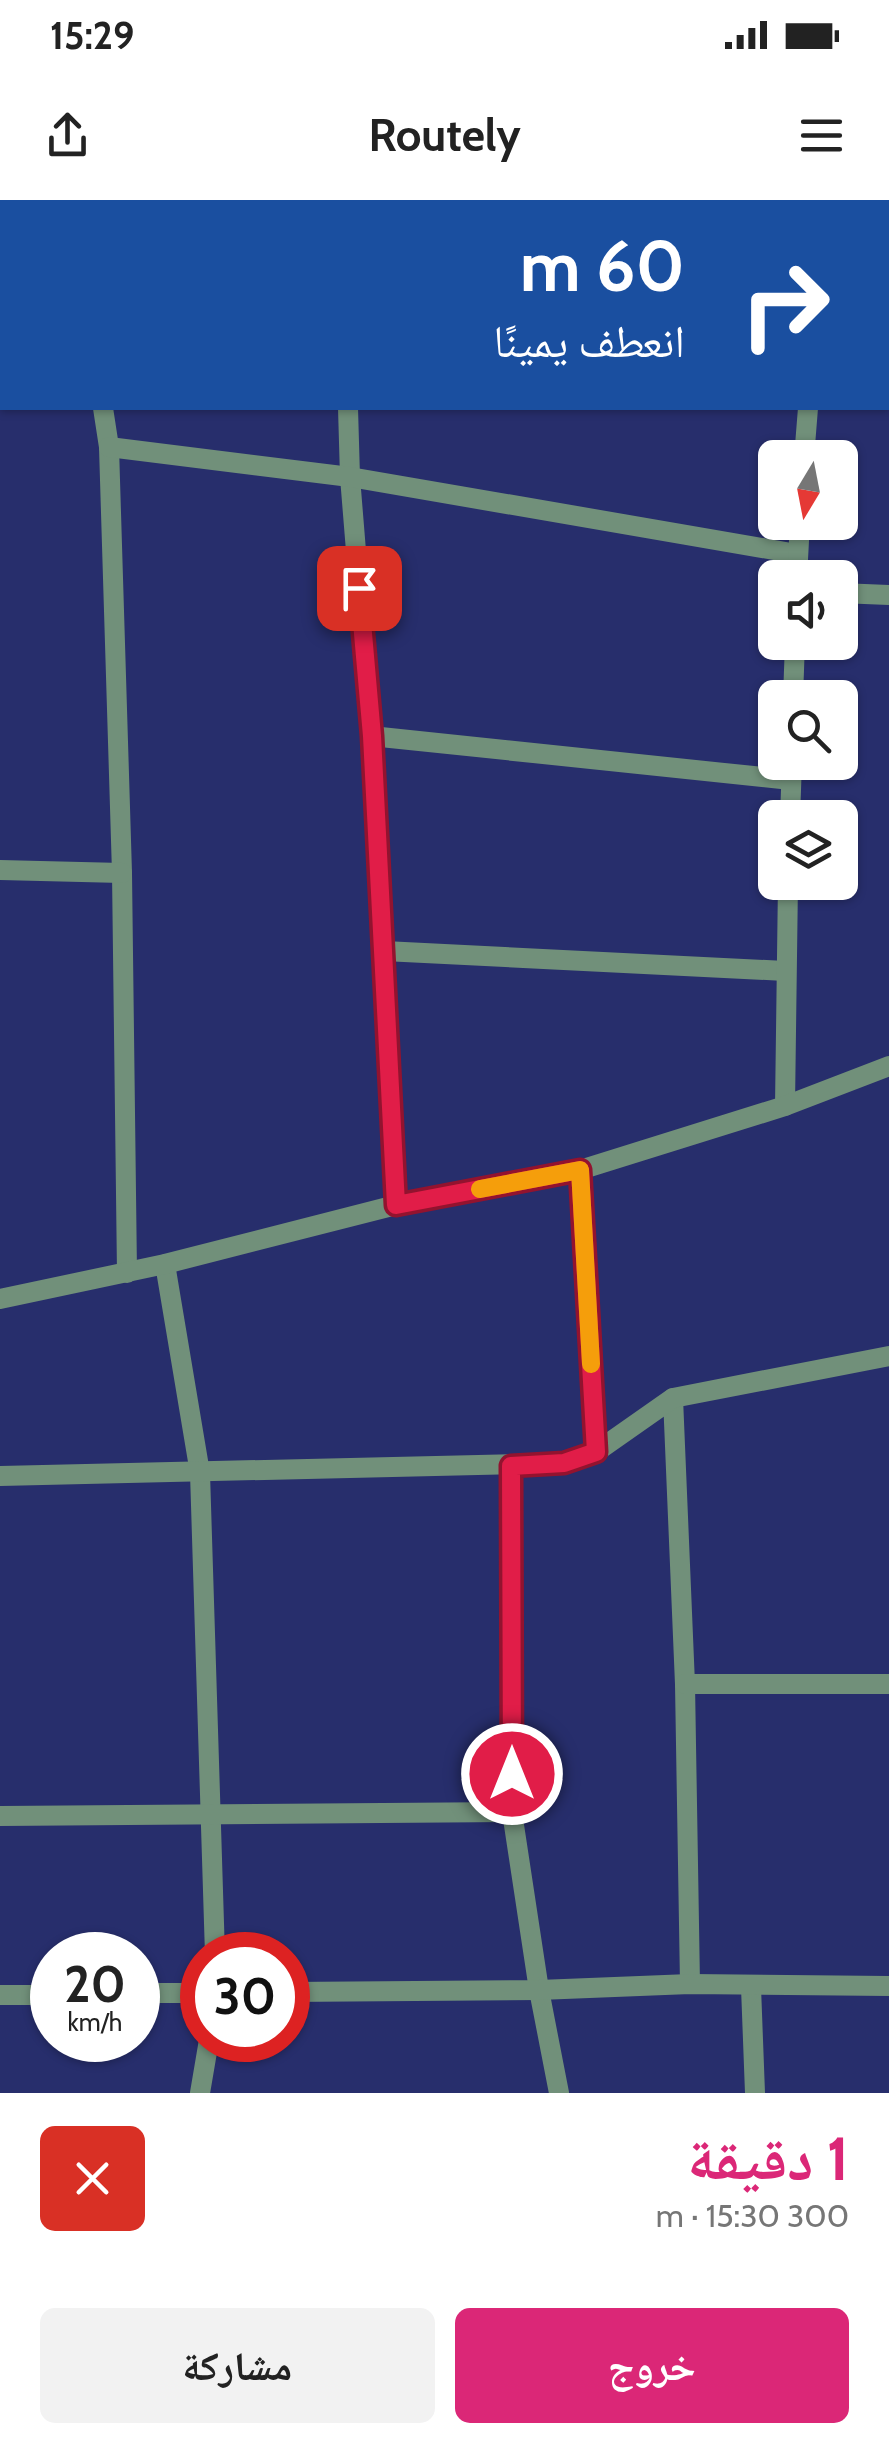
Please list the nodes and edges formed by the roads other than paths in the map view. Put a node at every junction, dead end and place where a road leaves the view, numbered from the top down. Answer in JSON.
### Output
{"nodes":[{"id":1,"x":103,"y":410,"type":"edge"},
{"id":2,"x":348,"y":410,"type":"edge"},
{"id":3,"x":808,"y":410,"type":"edge"},
{"id":4,"x":805,"y":440,"type":"edge"},
{"id":5,"x":109,"y":447,"type":"junction"},
{"id":6,"x":350,"y":477,"type":"junction"},
{"id":7,"x":798,"y":540,"type":"edge"},
{"id":8,"x":797,"y":554,"type":"junction"},
{"id":9,"x":797,"y":560,"type":"edge"},
{"id":10,"x":858,"y":594,"type":"edge"},
{"id":11,"x":889,"y":595,"type":"edge"},
{"id":12,"x":372,"y":736,"type":"junction"},
{"id":13,"x":758,"y":768,"type":"edge"},
{"id":14,"x":0,"y":870,"type":"edge"},
{"id":15,"x":122,"y":874,"type":"junction"},
{"id":16,"x":787,"y":900,"type":"edge"},
{"id":17,"x":384,"y":950,"type":"junction"},
{"id":18,"x":785,"y":971,"type":"junction"},
{"id":19,"x":889,"y":1066,"type":"edge"},
{"id":20,"x":785,"y":1106,"type":"junction"},
{"id":21,"x":580,"y":1170,"type":"junction"},
{"id":22,"x":396,"y":1205,"type":"junction"},
{"id":23,"x":165,"y":1264,"type":"junction"},
{"id":24,"x":126,"y":1273,"type":"junction"},
{"id":25,"x":0,"y":1298,"type":"edge"},
{"id":26,"x":889,"y":1356,"type":"edge"},
{"id":27,"x":673,"y":1398,"type":"junction"},
{"id":28,"x":596,"y":1452,"type":"junction"},
{"id":29,"x":511,"y":1466,"type":"junction"},
{"id":30,"x":200,"y":1473,"type":"junction"},
{"id":31,"x":0,"y":1476,"type":"edge"},
{"id":32,"x":685,"y":1684,"type":"junction"},
{"id":33,"x":889,"y":1684,"type":"edge"},
{"id":34,"x":512,"y":1812,"type":"junction"},
{"id":35,"x":208,"y":1813,"type":"junction"},
{"id":36,"x":0,"y":1816,"type":"edge"},
{"id":37,"x":214,"y":1932,"type":"edge"},
{"id":38,"x":690,"y":1984,"type":"junction"},
{"id":39,"x":889,"y":1986,"type":"edge"},
{"id":40,"x":750,"y":1987,"type":"junction"},
{"id":41,"x":539,"y":1990,"type":"junction"},
{"id":42,"x":310,"y":1992,"type":"edge"},
{"id":43,"x":30,"y":1995,"type":"edge"},
{"id":44,"x":0,"y":1996,"type":"edge"},
{"id":45,"x":205,"y":2062,"type":"edge"},
{"id":46,"x":200,"y":2093,"type":"edge"},
{"id":47,"x":558,"y":2093,"type":"edge"},
{"id":48,"x":756,"y":2093,"type":"edge"}],
"edges":[{"from":1,"to":5,"type":"street"},
{"from":2,"to":6,"type":"street"},
{"from":3,"to":4,"type":"street"},
{"from":5,"to":6,"type":"street"},
{"from":5,"to":15,"type":"street"},
{"from":6,"to":8,"type":"street"},
{"from":6,"to":12,"type":"street"},
{"from":7,"to":8,"type":"street"},
{"from":8,"to":9,"type":"street"},
{"from":10,"to":11,"type":"street"},
{"from":12,"to":13,"type":"street"},
{"from":12,"to":17,"type":"street"},
{"from":14,"to":15,"type":"street"},
{"from":15,"to":24,"type":"street"},
{"from":16,"to":18,"type":"street"},
{"from":17,"to":18,"type":"street"},
{"from":17,"to":22,"type":"street"},
{"from":18,"to":20,"type":"street"},
{"from":19,"to":20,"type":"street"},
{"from":20,"to":21,"type":"street"},
{"from":21,"to":22,"type":"street"},
{"from":21,"to":28,"type":"street"},
{"from":22,"to":23,"type":"street"},
{"from":23,"to":24,"type":"street"},
{"from":23,"to":30,"type":"street"},
{"from":24,"to":25,"type":"street"},
{"from":26,"to":27,"type":"street"},
{"from":27,"to":28,"type":"street"},
{"from":27,"to":32,"type":"street"},
{"from":28,"to":29,"type":"street"},
{"from":29,"to":30,"type":"street"},
{"from":29,"to":34,"type":"street"},
{"from":30,"to":31,"type":"street"},
{"from":30,"to":35,"type":"street"},
{"from":32,"to":33,"type":"street"},
{"from":32,"to":38,"type":"street"},
{"from":34,"to":35,"type":"street"},
{"from":34,"to":41,"type":"street"},
{"from":35,"to":36,"type":"street"},
{"from":35,"to":37,"type":"street"},
{"from":38,"to":40,"type":"street"},
{"from":38,"to":41,"type":"street"},
{"from":39,"to":40,"type":"street"},
{"from":40,"to":48,"type":"street"},
{"from":41,"to":42,"type":"street"},
{"from":41,"to":47,"type":"street"},
{"from":43,"to":44,"type":"street"},
{"from":45,"to":46,"type":"street"}]}
